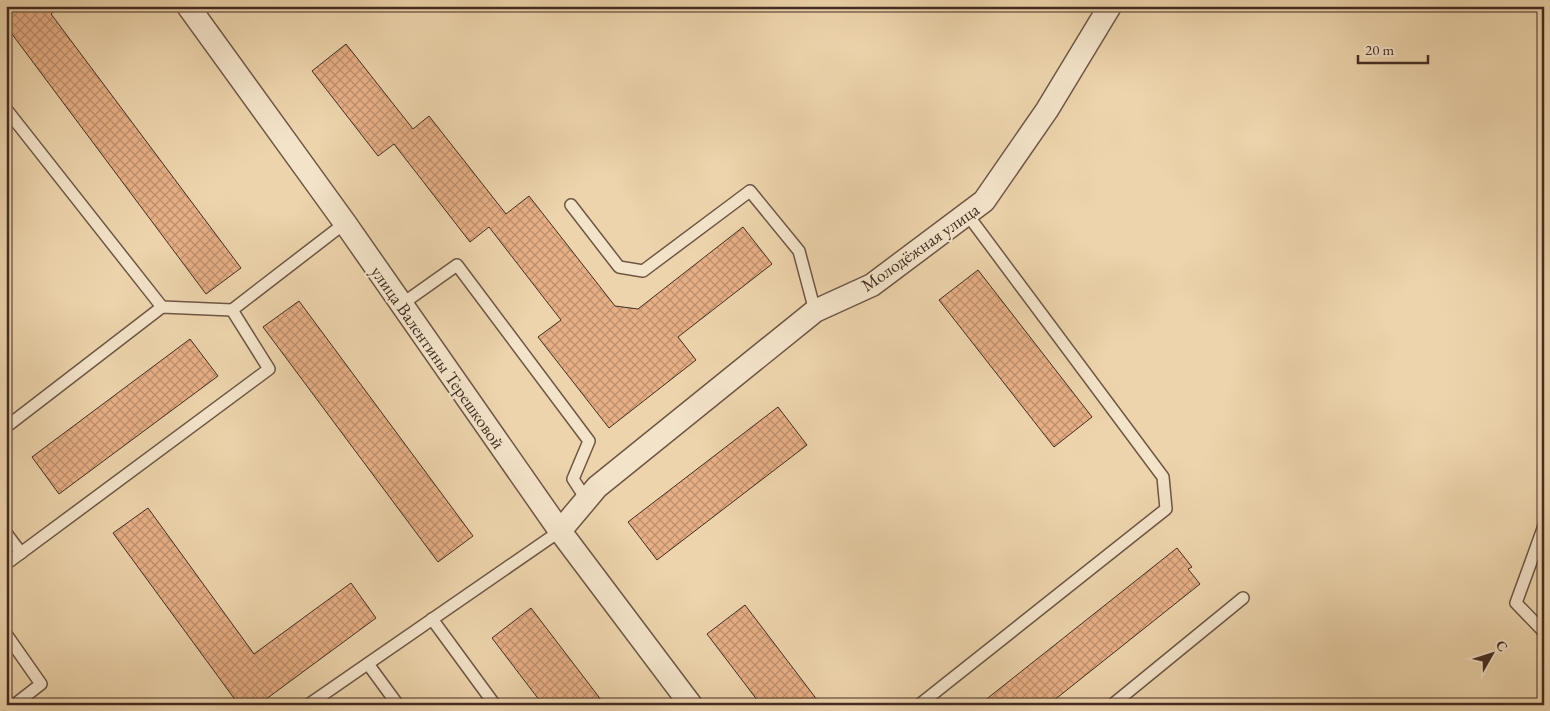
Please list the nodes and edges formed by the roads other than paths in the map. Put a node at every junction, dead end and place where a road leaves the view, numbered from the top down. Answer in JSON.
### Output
{"nodes":[{"id":1,"x":188,"y":6,"type":"edge"},
{"id":2,"x":1110,"y":6,"type":"edge"},
{"id":3,"x":6,"y":109,"type":"edge"},
{"id":4,"x":571,"y":205,"type":"dead end"},
{"id":5,"x":967,"y":214,"type":"junction"},
{"id":6,"x":345,"y":223,"type":"junction"},
{"id":7,"x":402,"y":304,"type":"junction"},
{"id":8,"x":162,"y":307,"type":"junction"},
{"id":9,"x":232,"y":310,"type":"junction"},
{"id":10,"x":815,"y":311,"type":"junction"},
{"id":11,"x":6,"y":427,"type":"edge"},
{"id":12,"x":586,"y":499,"type":"junction"},
{"id":13,"x":1544,"y":526,"type":"edge"},
{"id":14,"x":560,"y":531,"type":"junction"},
{"id":15,"x":6,"y":533,"type":"edge"},
{"id":16,"x":22,"y":553,"type":"junction"},
{"id":17,"x":6,"y":564,"type":"edge"},
{"id":18,"x":1243,"y":598,"type":"dead end"},
{"id":19,"x":432,"y":619,"type":"junction"},
{"id":20,"x":1544,"y":632,"type":"edge"},
{"id":21,"x":6,"y":634,"type":"edge"},
{"id":22,"x":368,"y":664,"type":"junction"},
{"id":23,"x":14,"y":705,"type":"edge"},
{"id":24,"x":308,"y":705,"type":"edge"},
{"id":25,"x":398,"y":705,"type":"edge"},
{"id":26,"x":495,"y":705,"type":"edge"},
{"id":27,"x":692,"y":705,"type":"edge"},
{"id":28,"x":919,"y":705,"type":"edge"},
{"id":29,"x":1112,"y":705,"type":"edge"}],
"edges":[{"from":1,"to":6,"type":"street","name":"улица Валентины Терешковой"},
{"from":2,"to":5,"type":"street","name":"Молодёжная улица"},
{"from":3,"to":8,"type":"lane"},
{"from":4,"to":10,"type":"lane"},
{"from":5,"to":10,"type":"street","name":"Молодёжная улица"},
{"from":5,"to":28,"type":"lane"},
{"from":6,"to":7,"type":"street","name":"улица Валентины Терешковой"},
{"from":6,"to":9,"type":"lane"},
{"from":7,"to":12,"type":"lane"},
{"from":7,"to":14,"type":"street","name":"улица Валентины Терешковой"},
{"from":8,"to":9,"type":"lane"},
{"from":8,"to":11,"type":"lane"},
{"from":9,"to":16,"type":"lane"},
{"from":10,"to":12,"type":"street","name":"Молодёжная улица"},
{"from":12,"to":14,"type":"street","name":"Молодёжная улица"},
{"from":13,"to":20,"type":"lane"},
{"from":14,"to":19,"type":"lane"},
{"from":14,"to":27,"type":"street","name":"улица Валентины Терешковой"},
{"from":15,"to":16,"type":"lane"},
{"from":16,"to":17,"type":"lane"},
{"from":18,"to":29,"type":"lane"},
{"from":19,"to":22,"type":"lane"},
{"from":19,"to":26,"type":"lane"},
{"from":21,"to":23,"type":"lane"},
{"from":22,"to":24,"type":"lane"},
{"from":22,"to":25,"type":"lane"}]}
